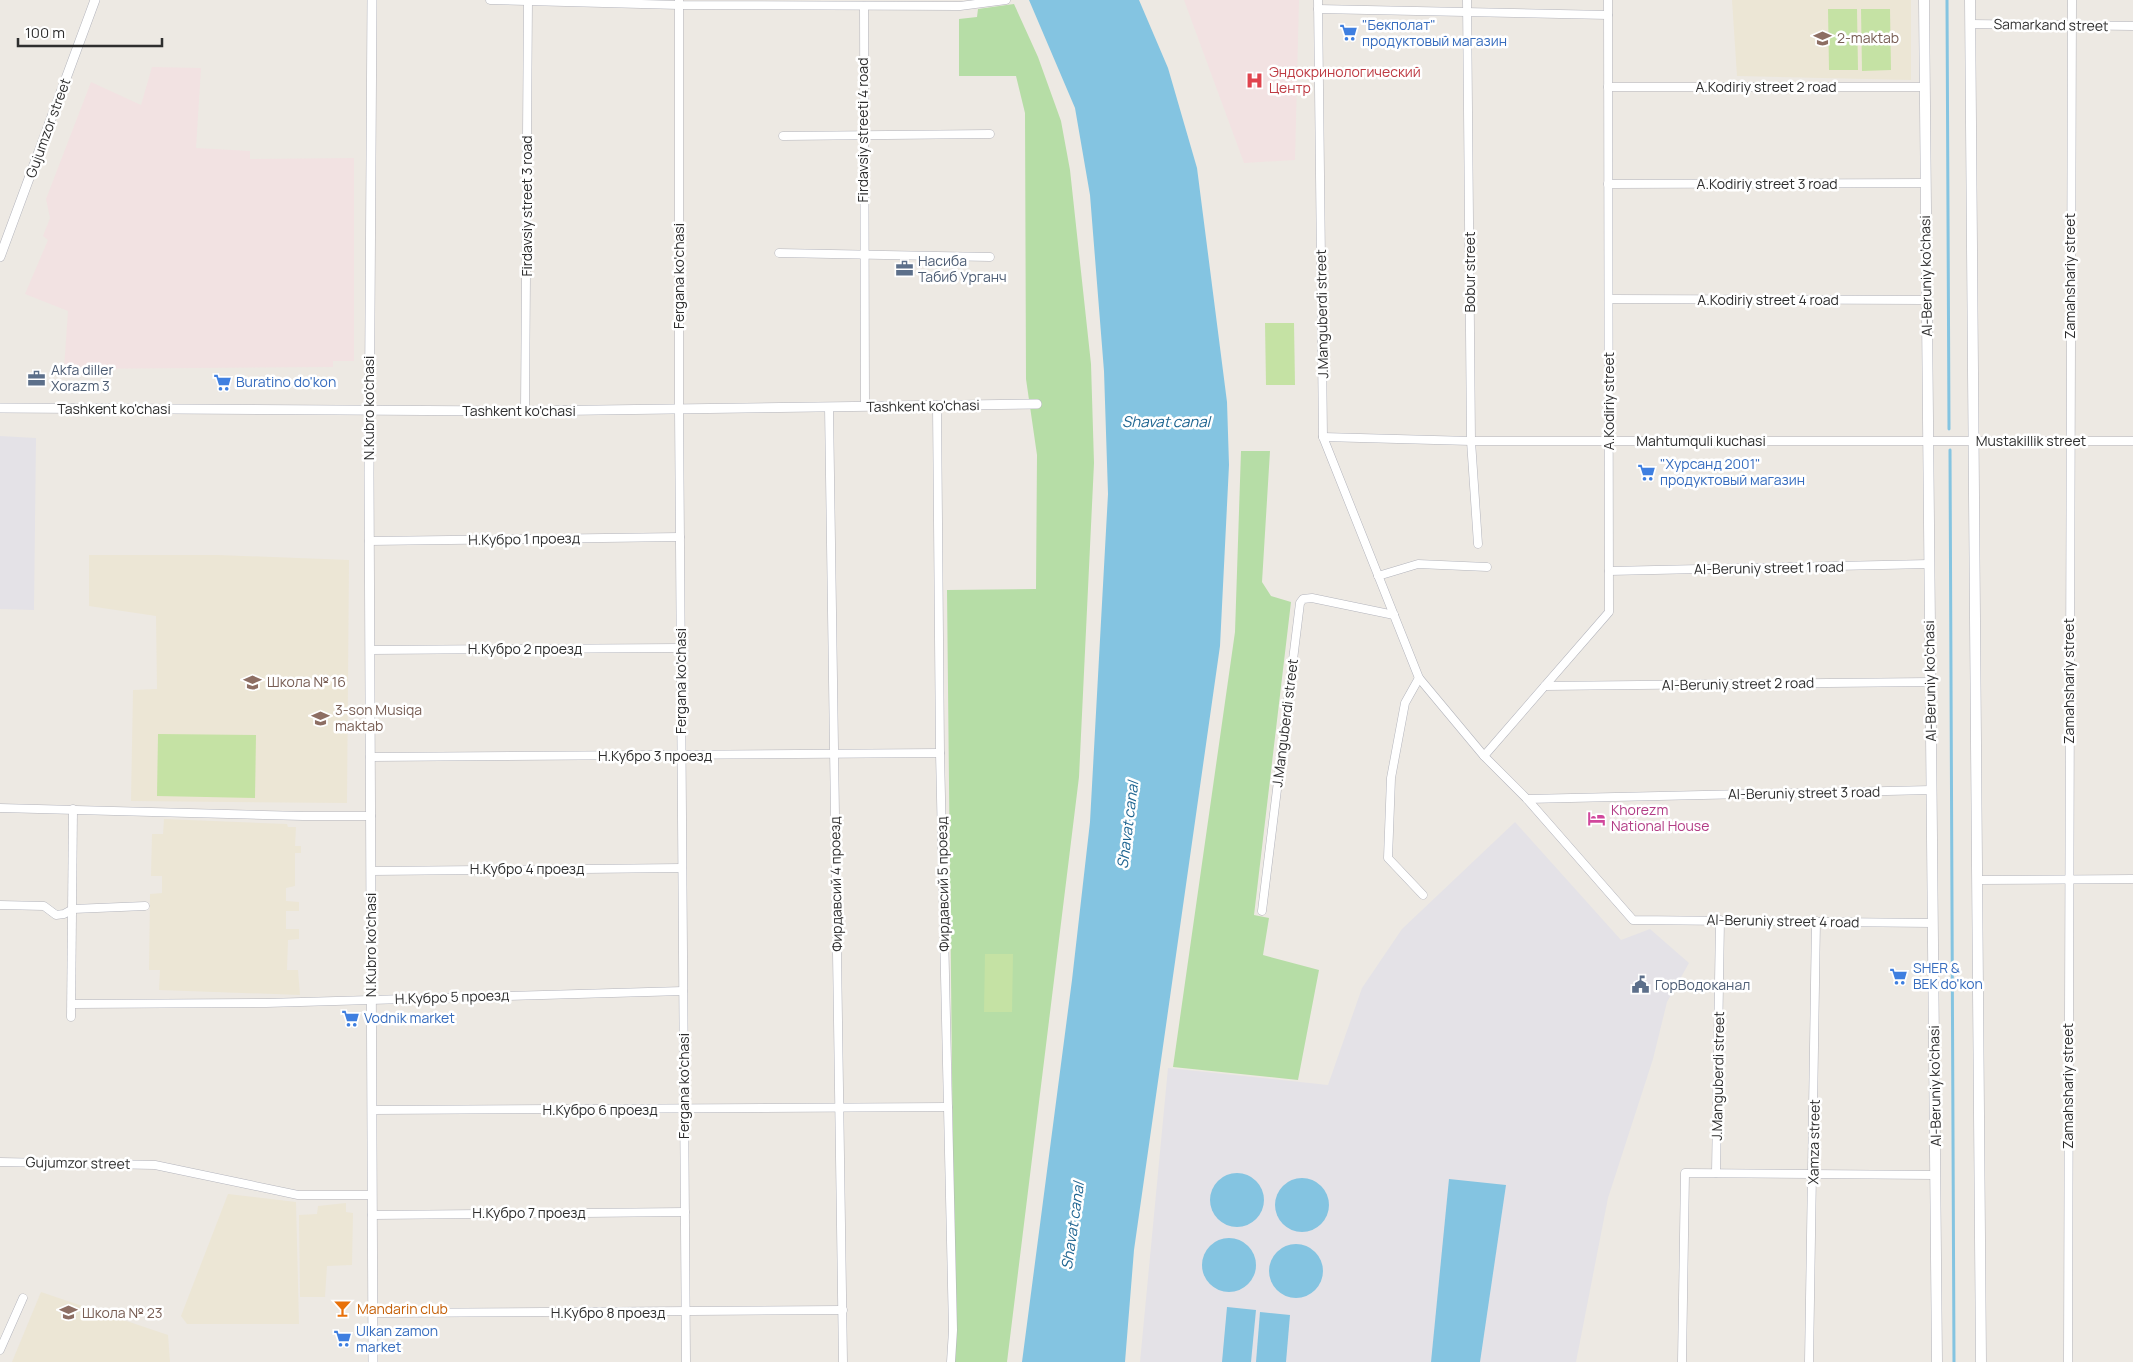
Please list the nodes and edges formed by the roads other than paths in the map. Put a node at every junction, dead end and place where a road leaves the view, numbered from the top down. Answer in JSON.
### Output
{"nodes":[{"id":1,"x":95,"y":0,"type":"edge"},
{"id":2,"x":372,"y":0,"type":"edge"},
{"id":3,"x":490,"y":0,"type":"edge"},
{"id":4,"x":1006,"y":0,"type":"edge"},
{"id":5,"x":1318,"y":0,"type":"edge"},
{"id":6,"x":1467,"y":0,"type":"edge"},
{"id":7,"x":1608,"y":0,"type":"edge"},
{"id":8,"x":1924,"y":0,"type":"edge"},
{"id":9,"x":1970,"y":0,"type":"edge"},
{"id":10,"x":2072,"y":0,"type":"edge"},
{"id":11,"x":528,"y":1,"type":"edge"},
{"id":12,"x":679,"y":2,"type":"edge"},
{"id":13,"x":864,"y":6,"type":"junction"},
{"id":14,"x":1318,"y":9,"type":"junction"},
{"id":15,"x":1468,"y":14,"type":"junction"},
{"id":16,"x":1608,"y":15,"type":"junction"},
{"id":17,"x":1970,"y":24,"type":"junction"},
{"id":18,"x":2072,"y":25,"type":"junction"},
{"id":19,"x":2133,"y":26,"type":"edge"},
{"id":20,"x":1608,"y":87,"type":"junction"},
{"id":21,"x":1925,"y":87,"type":"junction"},
{"id":22,"x":990,"y":134,"type":"dead end"},
{"id":23,"x":782,"y":136,"type":"dead end"},
{"id":24,"x":863,"y":137,"type":"junction"},
{"id":25,"x":1925,"y":183,"type":"junction"},
{"id":26,"x":1608,"y":184,"type":"junction"},
{"id":27,"x":779,"y":253,"type":"dead end"},
{"id":28,"x":863,"y":255,"type":"junction"},
{"id":29,"x":0,"y":256,"type":"edge"},
{"id":30,"x":990,"y":257,"type":"dead end"},
{"id":31,"x":1609,"y":299,"type":"junction"},
{"id":32,"x":1927,"y":300,"type":"junction"},
{"id":33,"x":1037,"y":404,"type":"dead end"},
{"id":34,"x":865,"y":406,"type":"junction"},
{"id":35,"x":937,"y":406,"type":"junction"},
{"id":36,"x":829,"y":407,"type":"junction"},
{"id":37,"x":0,"y":408,"type":"edge"},
{"id":38,"x":370,"y":409,"type":"junction"},
{"id":39,"x":679,"y":409,"type":"junction"},
{"id":40,"x":526,"y":411,"type":"junction"},
{"id":41,"x":1323,"y":437,"type":"junction"},
{"id":42,"x":1928,"y":440,"type":"junction"},
{"id":43,"x":1973,"y":440,"type":"junction"},
{"id":44,"x":1471,"y":441,"type":"junction"},
{"id":45,"x":1610,"y":441,"type":"junction"},
{"id":46,"x":2070,"y":441,"type":"junction"},
{"id":47,"x":2133,"y":441,"type":"edge"},
{"id":48,"x":680,"y":537,"type":"junction"},
{"id":49,"x":369,"y":541,"type":"junction"},
{"id":50,"x":1478,"y":544,"type":"dead end"},
{"id":51,"x":1929,"y":564,"type":"junction"},
{"id":52,"x":1487,"y":567,"type":"dead end"},
{"id":53,"x":1609,"y":571,"type":"junction"},
{"id":54,"x":1378,"y":576,"type":"junction"},
{"id":55,"x":1394,"y":614,"type":"junction"},
{"id":56,"x":681,"y":648,"type":"junction"},
{"id":57,"x":370,"y":650,"type":"junction"},
{"id":58,"x":1419,"y":678,"type":"junction"},
{"id":59,"x":1930,"y":682,"type":"junction"},
{"id":60,"x":1545,"y":686,"type":"junction"},
{"id":61,"x":940,"y":753,"type":"junction"},
{"id":62,"x":834,"y":755,"type":"junction"},
{"id":63,"x":681,"y":756,"type":"junction"},
{"id":64,"x":1484,"y":756,"type":"junction"},
{"id":65,"x":370,"y":757,"type":"junction"},
{"id":66,"x":1932,"y":790,"type":"junction"},
{"id":67,"x":1527,"y":799,"type":"junction"},
{"id":68,"x":0,"y":808,"type":"edge"},
{"id":69,"x":73,"y":809,"type":"junction"},
{"id":70,"x":371,"y":816,"type":"junction"},
{"id":71,"x":682,"y":868,"type":"junction"},
{"id":72,"x":371,"y":870,"type":"junction"},
{"id":73,"x":2133,"y":879,"type":"edge"},
{"id":74,"x":1977,"y":880,"type":"junction"},
{"id":75,"x":2068,"y":880,"type":"junction"},
{"id":76,"x":1423,"y":894,"type":"dead end"},
{"id":77,"x":0,"y":905,"type":"edge"},
{"id":78,"x":145,"y":906,"type":"dead end"},
{"id":79,"x":72,"y":909,"type":"junction"},
{"id":80,"x":1262,"y":911,"type":"dead end"},
{"id":81,"x":1633,"y":920,"type":"joint"},
{"id":82,"x":1720,"y":920,"type":"junction"},
{"id":83,"x":1816,"y":921,"type":"junction"},
{"id":84,"x":1933,"y":923,"type":"junction"},
{"id":85,"x":683,"y":991,"type":"junction"},
{"id":86,"x":371,"y":999,"type":"junction"},
{"id":87,"x":72,"y":1004,"type":"junction"},
{"id":88,"x":71,"y":1017,"type":"dead end"},
{"id":89,"x":948,"y":1107,"type":"junction"},
{"id":90,"x":839,"y":1109,"type":"junction"},
{"id":91,"x":372,"y":1110,"type":"junction"},
{"id":92,"x":684,"y":1110,"type":"junction"},
{"id":93,"x":0,"y":1162,"type":"edge"},
{"id":94,"x":1716,"y":1173,"type":"junction"},
{"id":95,"x":1813,"y":1174,"type":"junction"},
{"id":96,"x":1935,"y":1175,"type":"junction"},
{"id":97,"x":372,"y":1195,"type":"junction"},
{"id":98,"x":685,"y":1212,"type":"junction"},
{"id":99,"x":372,"y":1215,"type":"junction"},
{"id":100,"x":23,"y":1298,"type":"dead end"},
{"id":101,"x":843,"y":1310,"type":"junction"},
{"id":102,"x":686,"y":1312,"type":"junction"},
{"id":103,"x":373,"y":1313,"type":"junction"},
{"id":104,"x":0,"y":1350,"type":"edge"},
{"id":105,"x":373,"y":1362,"type":"edge"},
{"id":106,"x":686,"y":1362,"type":"edge"},
{"id":107,"x":843,"y":1362,"type":"edge"},
{"id":108,"x":951,"y":1362,"type":"edge"},
{"id":109,"x":1682,"y":1362,"type":"edge"},
{"id":110,"x":1809,"y":1362,"type":"edge"},
{"id":111,"x":1937,"y":1362,"type":"edge"},
{"id":112,"x":1981,"y":1362,"type":"edge"},
{"id":113,"x":2068,"y":1362,"type":"edge"}],
"edges":[{"from":1,"to":29,"type":"street","name":"Gujumzor street"},
{"from":2,"to":38,"type":"street","name":"N.Kubro ko'chasi"},
{"from":3,"to":11,"type":"street"},
{"from":4,"to":13,"type":"street"},
{"from":5,"to":14,"type":"street","name":"J.Manguberdi street"},
{"from":6,"to":15,"type":"street","name":"Bobur street"},
{"from":7,"to":16,"type":"street","name":"A.Kodiriy street"},
{"from":8,"to":21,"type":"main road","name":"Al-Beruniy ko’chasi"},
{"from":9,"to":17,"type":"main road"},
{"from":10,"to":18,"type":"street","name":"Zamahshariy street"},
{"from":11,"to":12,"type":"street"},
{"from":11,"to":40,"type":"street","name":"Firdavsiy street 3 road"},
{"from":12,"to":13,"type":"street"},
{"from":12,"to":39,"type":"street","name":"Fergana ko'chasi"},
{"from":13,"to":24,"type":"street","name":"Firdavsiy streeti 4 road"},
{"from":14,"to":15,"type":"street"},
{"from":14,"to":41,"type":"street","name":"J.Manguberdi street"},
{"from":15,"to":16,"type":"street"},
{"from":15,"to":44,"type":"street","name":"Bobur street"},
{"from":16,"to":20,"type":"street","name":"A.Kodiriy street"},
{"from":17,"to":18,"type":"street","name":"Samarkand street"},
{"from":17,"to":43,"type":"main road"},
{"from":18,"to":19,"type":"street","name":"Samarkand street"},
{"from":18,"to":46,"type":"street","name":"Zamahshariy street"},
{"from":20,"to":21,"type":"street","name":"A.Kodiriy street 2 road"},
{"from":20,"to":26,"type":"street","name":"A.Kodiriy street"},
{"from":21,"to":25,"type":"main road","name":"Al-Beruniy ko’chasi"},
{"from":22,"to":24,"type":"street"},
{"from":23,"to":24,"type":"street"},
{"from":24,"to":28,"type":"street","name":"Firdavsiy streeti 4 road"},
{"from":25,"to":26,"type":"street","name":"A.Kodiriy street 3 road"},
{"from":25,"to":32,"type":"main road","name":"Al-Beruniy ko’chasi"},
{"from":26,"to":31,"type":"street","name":"A.Kodiriy street"},
{"from":27,"to":28,"type":"street"},
{"from":28,"to":30,"type":"street"},
{"from":28,"to":34,"type":"street","name":"Firdavsiy streeti 4 road"},
{"from":31,"to":32,"type":"street","name":"A.Kodiriy street 4 road"},
{"from":31,"to":45,"type":"street","name":"A.Kodiriy street"},
{"from":32,"to":42,"type":"main road","name":"Al-Beruniy ko’chasi"},
{"from":33,"to":35,"type":"street","name":"Tashkent ko'chasi"},
{"from":34,"to":35,"type":"street","name":"Tashkent ko'chasi"},
{"from":34,"to":36,"type":"street","name":"Tashkent ko'chasi"},
{"from":35,"to":61,"type":"street","name":"Фирдавсий 5 проезд"},
{"from":36,"to":39,"type":"street","name":"Tashkent ko'chasi"},
{"from":36,"to":62,"type":"street","name":"Фирдавсий 4 проезд"},
{"from":37,"to":38,"type":"street","name":"Tashkent ko'chasi"},
{"from":38,"to":40,"type":"street","name":"Tashkent ko'chasi"},
{"from":38,"to":49,"type":"street","name":"N.Kubro ko'chasi"},
{"from":39,"to":40,"type":"street","name":"Tashkent ko'chasi"},
{"from":39,"to":48,"type":"street","name":"Fergana ko'chasi"},
{"from":41,"to":44,"type":"street","name":"Mahtumquli kuchasi"},
{"from":41,"to":54,"type":"street","name":"J.Manguberdi street"},
{"from":42,"to":43,"type":"street","name":"Mustakillik street"},
{"from":42,"to":45,"type":"street","name":"Mahtumquli kuchasi"},
{"from":42,"to":51,"type":"main road","name":"Al-Beruniy ko’chasi"},
{"from":43,"to":46,"type":"street","name":"Mustakillik street"},
{"from":43,"to":74,"type":"main road"},
{"from":44,"to":45,"type":"street","name":"Mahtumquli kuchasi"},
{"from":44,"to":50,"type":"street","name":"Bobur street"},
{"from":45,"to":53,"type":"street","name":"A.Kodiriy street"},
{"from":46,"to":47,"type":"street","name":"Mustakillik street"},
{"from":46,"to":75,"type":"street","name":"Zamahshariy street"},
{"from":48,"to":49,"type":"street","name":"Н.Кубро 1 проезд"},
{"from":48,"to":56,"type":"street","name":"Fergana ko'chasi"},
{"from":49,"to":57,"type":"street","name":"N.Kubro ko'chasi"},
{"from":51,"to":53,"type":"street","name":"Al-Beruniy street 1 road"},
{"from":51,"to":59,"type":"main road","name":"Al-Beruniy ko’chasi"},
{"from":52,"to":54,"type":"street"},
{"from":53,"to":60,"type":"street","name":"A.Kodiriy street"},
{"from":54,"to":55,"type":"street","name":"J.Manguberdi street"},
{"from":55,"to":58,"type":"street","name":"J.Manguberdi street"},
{"from":55,"to":80,"type":"street","name":"J.Manguberdi street"},
{"from":56,"to":57,"type":"street","name":"Н.Кубро 2 проезд"},
{"from":56,"to":63,"type":"street","name":"Fergana ko'chasi"},
{"from":57,"to":65,"type":"street","name":"N.Kubro ko'chasi"},
{"from":58,"to":64,"type":"street","name":"J.Manguberdi street"},
{"from":58,"to":76,"type":"street"},
{"from":59,"to":60,"type":"street","name":"Al-Beruniy street 2 road"},
{"from":59,"to":66,"type":"main road","name":"Al-Beruniy ko’chasi"},
{"from":60,"to":64,"type":"street","name":"A.Kodiriy street"},
{"from":61,"to":62,"type":"street","name":"Н.Кубро 3 проезд"},
{"from":61,"to":89,"type":"street","name":"Фирдавсий 5 проезд"},
{"from":62,"to":63,"type":"street","name":"Н.Кубро 3 проезд"},
{"from":62,"to":90,"type":"street","name":"Фирдавсий 4 проезд"},
{"from":63,"to":65,"type":"street","name":"Н.Кубро 3 проезд"},
{"from":63,"to":71,"type":"street","name":"Fergana ko'chasi"},
{"from":64,"to":67,"type":"street","name":"J.Manguberdi street"},
{"from":65,"to":70,"type":"street","name":"N.Kubro ko'chasi"},
{"from":66,"to":67,"type":"street","name":"Al-Beruniy street 3 road"},
{"from":66,"to":84,"type":"main road","name":"Al-Beruniy ko’chasi"},
{"from":67,"to":81,"type":"street","name":"J.Manguberdi street"},
{"from":68,"to":69,"type":"street"},
{"from":69,"to":70,"type":"street"},
{"from":69,"to":79,"type":"street"},
{"from":70,"to":72,"type":"street","name":"N.Kubro ko'chasi"},
{"from":71,"to":72,"type":"street","name":"Н.Кубро 4 проезд"},
{"from":71,"to":85,"type":"street","name":"Fergana ko'chasi"},
{"from":72,"to":86,"type":"street","name":"N.Kubro ko'chasi"},
{"from":73,"to":75,"type":"street"},
{"from":74,"to":75,"type":"street"},
{"from":74,"to":112,"type":"main road"},
{"from":75,"to":113,"type":"street","name":"Zamahshariy street"},
{"from":77,"to":79,"type":"street"},
{"from":78,"to":79,"type":"street"},
{"from":79,"to":87,"type":"street"},
{"from":81,"to":82,"type":"street","name":"Al-Beruniy street 4 road"},
{"from":82,"to":83,"type":"street","name":"Al-Beruniy street 4 road"},
{"from":82,"to":94,"type":"street","name":"J.Manguberdi street"},
{"from":83,"to":84,"type":"street","name":"Al-Beruniy street 4 road"},
{"from":83,"to":95,"type":"street","name":"Xamza street"},
{"from":84,"to":96,"type":"main road","name":"Al-Beruniy ko’chasi"},
{"from":85,"to":86,"type":"street","name":"Н.Кубро 5 проезд"},
{"from":85,"to":92,"type":"street","name":"Fergana ko'chasi"},
{"from":86,"to":87,"type":"street","name":"Н.Кубро 5 проезд"},
{"from":86,"to":91,"type":"street","name":"N.Kubro ko'chasi"},
{"from":87,"to":88,"type":"street"},
{"from":89,"to":90,"type":"street","name":"Н.Кубро 6 проезд"},
{"from":89,"to":108,"type":"street","name":"Фирдавсий 5 проезд"},
{"from":90,"to":92,"type":"street","name":"Н.Кубро 6 проезд"},
{"from":90,"to":101,"type":"street","name":"Фирдавсий 4 проезд"},
{"from":91,"to":92,"type":"street","name":"Н.Кубро 6 проезд"},
{"from":91,"to":97,"type":"street","name":"N.Kubro ko'chasi"},
{"from":92,"to":98,"type":"street","name":"Fergana ko'chasi"},
{"from":93,"to":97,"type":"street","name":"Gujumzor street"},
{"from":94,"to":95,"type":"street"},
{"from":94,"to":109,"type":"street"},
{"from":95,"to":96,"type":"street"},
{"from":95,"to":110,"type":"street","name":"Xamza street"},
{"from":96,"to":111,"type":"main road","name":"Al-Beruniy ko’chasi"},
{"from":97,"to":99,"type":"street","name":"N.Kubro ko'chasi"},
{"from":98,"to":99,"type":"street","name":"Н.Кубро 7 проезд"},
{"from":98,"to":102,"type":"street","name":"Fergana ko'chasi"},
{"from":99,"to":103,"type":"street","name":"N.Kubro ko'chasi"},
{"from":100,"to":104,"type":"street"},
{"from":101,"to":102,"type":"street","name":"Н.Кубро 8 проезд"},
{"from":101,"to":107,"type":"street","name":"Фирдавсий 4 проезд"},
{"from":102,"to":103,"type":"street","name":"Н.Кубро 8 проезд"},
{"from":102,"to":106,"type":"street","name":"Fergana ko'chasi"},
{"from":103,"to":105,"type":"street","name":"N.Kubro ko'chasi"}]}
